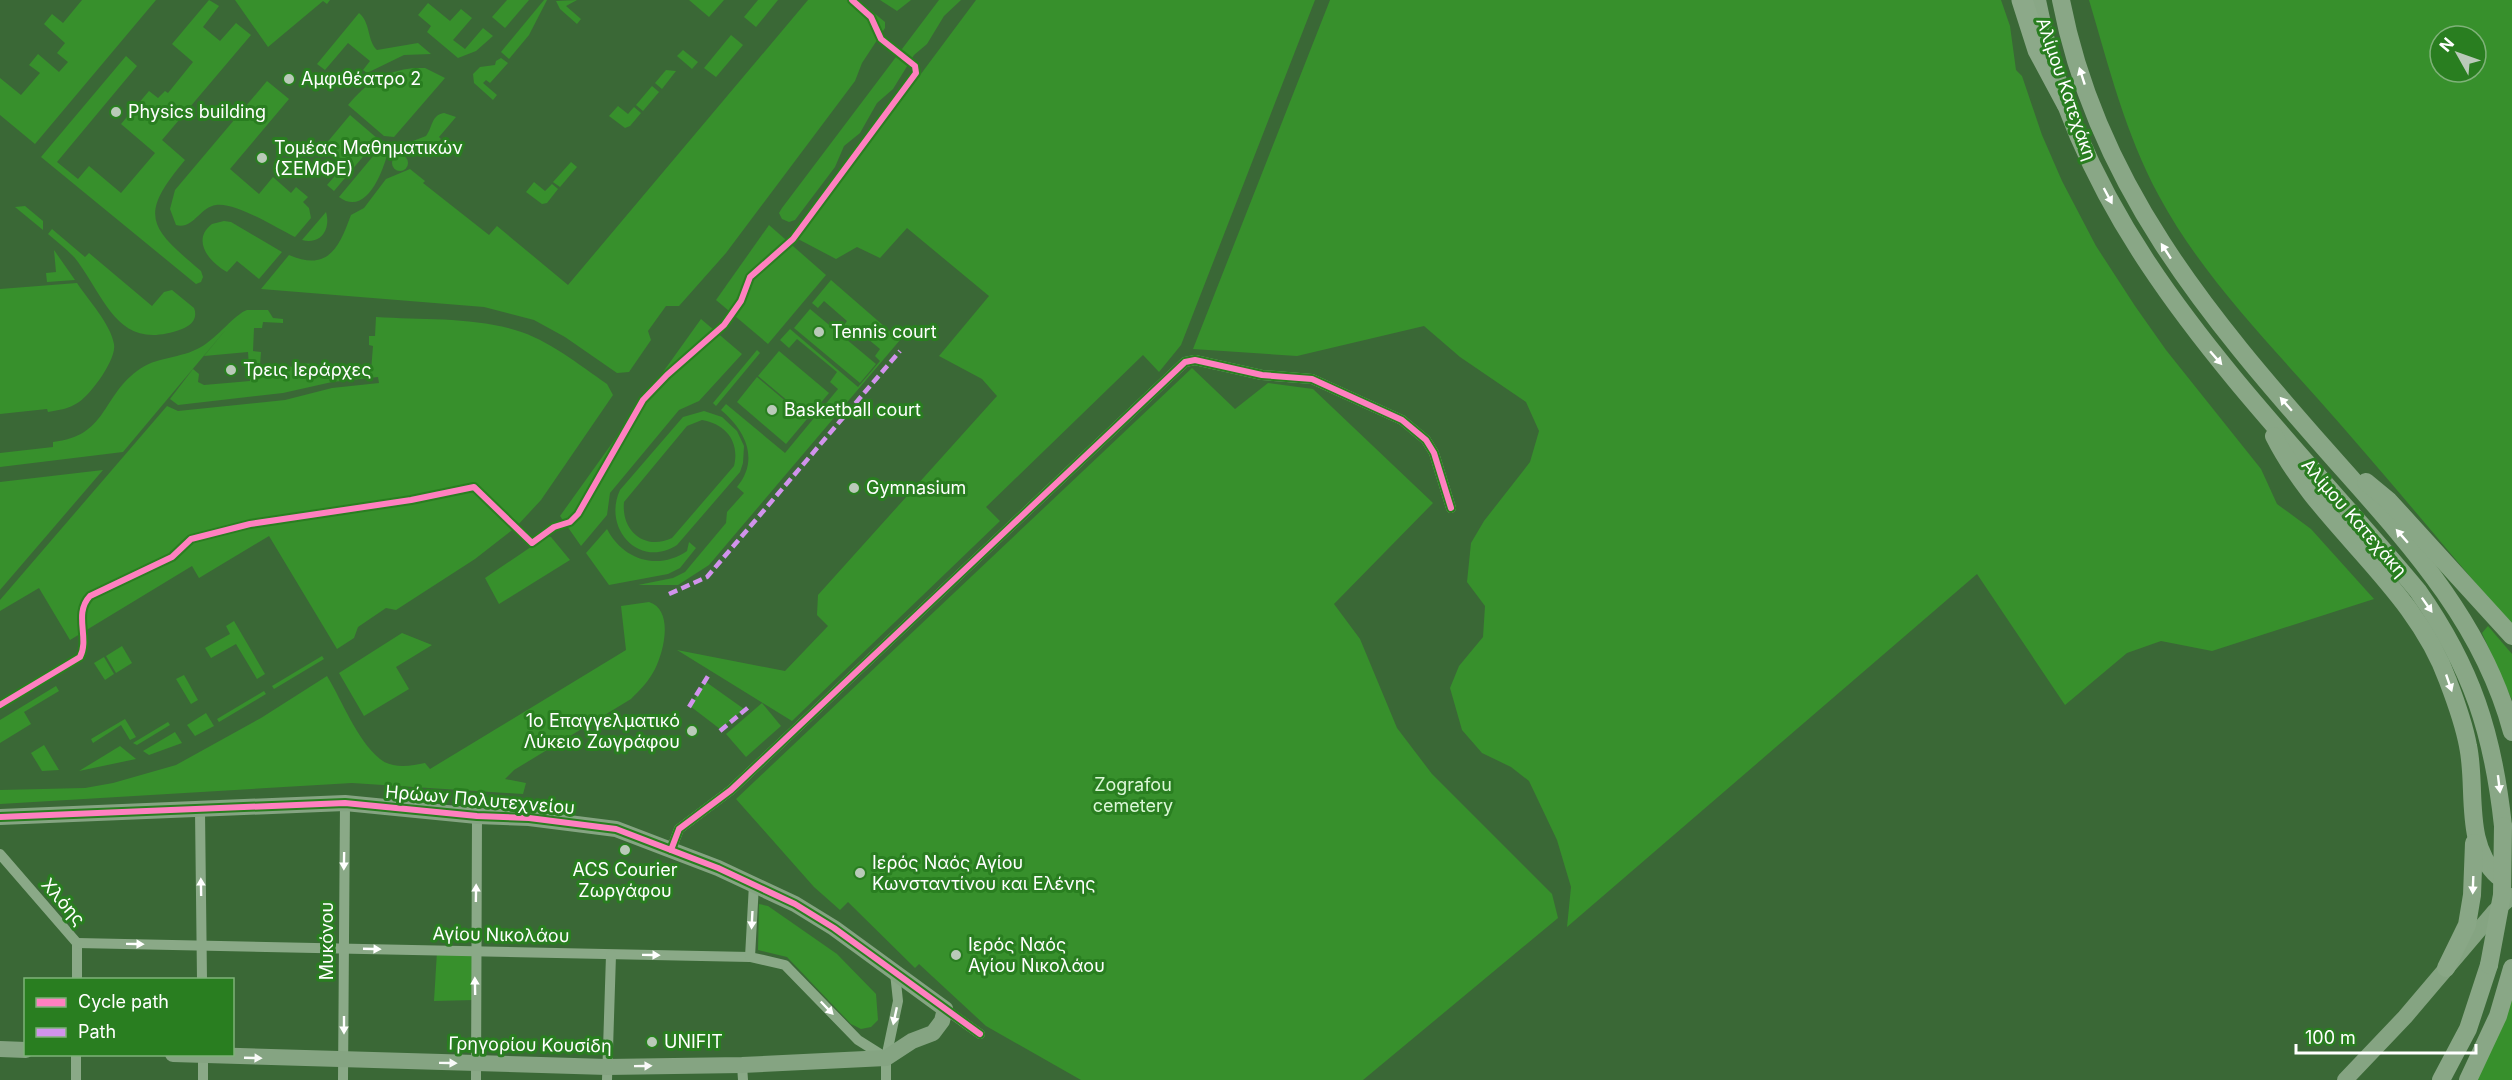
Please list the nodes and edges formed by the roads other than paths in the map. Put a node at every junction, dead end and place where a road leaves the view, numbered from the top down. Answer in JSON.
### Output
{"nodes":[{"id":1,"x":2022,"y":0,"type":"edge"},
{"id":2,"x":2037,"y":0,"type":"edge"},
{"id":3,"x":2061,"y":0,"type":"edge"},
{"id":4,"x":2067,"y":104,"type":"junction"},
{"id":5,"x":2262,"y":411,"type":"junction"},
{"id":6,"x":2325,"y":448,"type":"junction"},
{"id":7,"x":1451,"y":508,"type":"dead end"},
{"id":8,"x":2512,"y":636,"type":"edge"},
{"id":9,"x":2512,"y":732,"type":"edge"},
{"id":10,"x":345,"y":803,"type":"junction"},
{"id":11,"x":200,"y":811,"type":"junction"},
{"id":12,"x":477,"y":816,"type":"junction"},
{"id":13,"x":0,"y":817,"type":"edge"},
{"id":14,"x":2475,"y":826,"type":"junction"},
{"id":15,"x":671,"y":850,"type":"junction"},
{"id":16,"x":0,"y":854,"type":"edge"},
{"id":17,"x":2505,"y":878,"type":"edge"},
{"id":18,"x":754,"y":884,"type":"junction"},
{"id":19,"x":2512,"y":896,"type":"edge"},
{"id":20,"x":77,"y":943,"type":"junction"},
{"id":21,"x":202,"y":946,"type":"junction"},
{"id":22,"x":343,"y":948,"type":"junction"},
{"id":23,"x":475,"y":951,"type":"junction"},
{"id":24,"x":611,"y":955,"type":"junction"},
{"id":25,"x":750,"y":957,"type":"junction"},
{"id":26,"x":2446,"y":968,"type":"junction"},
{"id":27,"x":2512,"y":968,"type":"edge"},
{"id":28,"x":895,"y":974,"type":"junction"},
{"id":29,"x":77,"y":978,"type":"edge"},
{"id":30,"x":202,"y":978,"type":"edge"},
{"id":31,"x":945,"y":1009,"type":"junction"},
{"id":32,"x":980,"y":1034,"type":"dead end"},
{"id":33,"x":0,"y":1049,"type":"edge"},
{"id":34,"x":24,"y":1050,"type":"edge"},
{"id":35,"x":76,"y":1056,"type":"edge"},
{"id":36,"x":203,"y":1056,"type":"edge"},
{"id":37,"x":226,"y":1056,"type":"edge"},
{"id":38,"x":886,"y":1058,"type":"junction"},
{"id":39,"x":344,"y":1061,"type":"junction"},
{"id":40,"x":476,"y":1072,"type":"edge"},
{"id":41,"x":743,"y":1072,"type":"edge"},
{"id":42,"x":607,"y":1073,"type":"edge"},
{"id":43,"x":76,"y":1080,"type":"edge"},
{"id":44,"x":203,"y":1080,"type":"edge"},
{"id":45,"x":343,"y":1080,"type":"edge"},
{"id":46,"x":886,"y":1080,"type":"edge"},
{"id":47,"x":2344,"y":1080,"type":"edge"},
{"id":48,"x":2441,"y":1080,"type":"edge"},
{"id":49,"x":2468,"y":1080,"type":"edge"}],
"edges":[{"from":1,"to":4,"type":"highway"},
{"from":2,"to":4,"type":"main road","name":"Αλίμου Κατεχάκη"},
{"from":6,"to":3,"type":"main road","name":"Αλίμου Κατεχάκη","one_way":true},
{"from":4,"to":5,"type":"main road","name":"Αλίμου Κατεχάκη","one_way":true},
{"from":5,"to":14,"type":"main road","one_way":true},
{"from":5,"to":48,"type":"main road","name":"Αλίμου Κατεχάκη","one_way":true,"bridge":true},
{"from":6,"to":8,"type":"main road"},
{"from":9,"to":6,"type":"main road","name":"Αλίμου Κατεχάκη","one_way":true},
{"from":7,"to":15,"type":"street"},
{"from":10,"to":11,"type":"street","name":"Ηρώων Πολυτεχνείου"},
{"from":10,"to":12,"type":"street","name":"Ηρώων Πολυτεχνείου"},
{"from":10,"to":22,"type":"street","name":"Μυκόνου","one_way":true},
{"from":11,"to":13,"type":"street","name":"Ηρώων Πολυτεχνείου"},
{"from":21,"to":11,"type":"street","one_way":true},
{"from":12,"to":15,"type":"street","name":"Ηρώων Πολυτεχνείου"},
{"from":23,"to":12,"type":"street","one_way":true},
{"from":14,"to":17,"type":"main road"},
{"from":14,"to":26,"type":"main road","one_way":true},
{"from":15,"to":18,"type":"street","name":"Ηρώων Πολυτεχνείου"},
{"from":16,"to":20,"type":"street","name":"Χλόης"},
{"from":18,"to":25,"type":"street","one_way":true},
{"from":18,"to":28,"type":"street","name":"Ηρώων Πολυτεχνείου"},
{"from":19,"to":26,"type":"street"},
{"from":20,"to":21,"type":"street","name":"Αγίου Νικολάου","one_way":true},
{"from":20,"to":29,"type":"street","name":"Χλόης"},
{"from":21,"to":22,"type":"street","name":"Αγίου Νικολάου"},
{"from":21,"to":30,"type":"street"},
{"from":22,"to":23,"type":"street","name":"Αγίου Νικολάου","one_way":true},
{"from":22,"to":39,"type":"street","name":"Μυκόνου","one_way":true},
{"from":23,"to":24,"type":"street","name":"Αγίου Νικολάου"},
{"from":40,"to":23,"type":"street","one_way":true},
{"from":24,"to":25,"type":"street","name":"Αγίου Νικολάου","one_way":true},
{"from":24,"to":42,"type":"street"},
{"from":25,"to":38,"type":"street","name":"Αγίου Νικολάου","one_way":true},
{"from":26,"to":47,"type":"street"},
{"from":27,"to":49,"type":"main road"},
{"from":28,"to":31,"type":"street","name":"Ηρώων Πολυτεχνείου"},
{"from":28,"to":38,"type":"street","one_way":true},
{"from":31,"to":32,"type":"street"},
{"from":31,"to":38,"type":"street"},
{"from":33,"to":34,"type":"street"},
{"from":35,"to":43,"type":"street"},
{"from":36,"to":44,"type":"street"},
{"from":37,"to":39,"type":"street","name":"Γρηγορίου Κουσίδη","one_way":true},
{"from":38,"to":41,"type":"street","name":"Γρηγορίου Κουσίδη"},
{"from":38,"to":46,"type":"street"},
{"from":39,"to":40,"type":"street","name":"Γρηγορίου Κουσίδη","one_way":true},
{"from":39,"to":45,"type":"street","name":"Μυκόνου"},
{"from":40,"to":42,"type":"street","name":"Γρηγορίου Κουσίδη"},
{"from":42,"to":41,"type":"street","name":"Γρηγορίου Κουσίδη","one_way":true}]}
